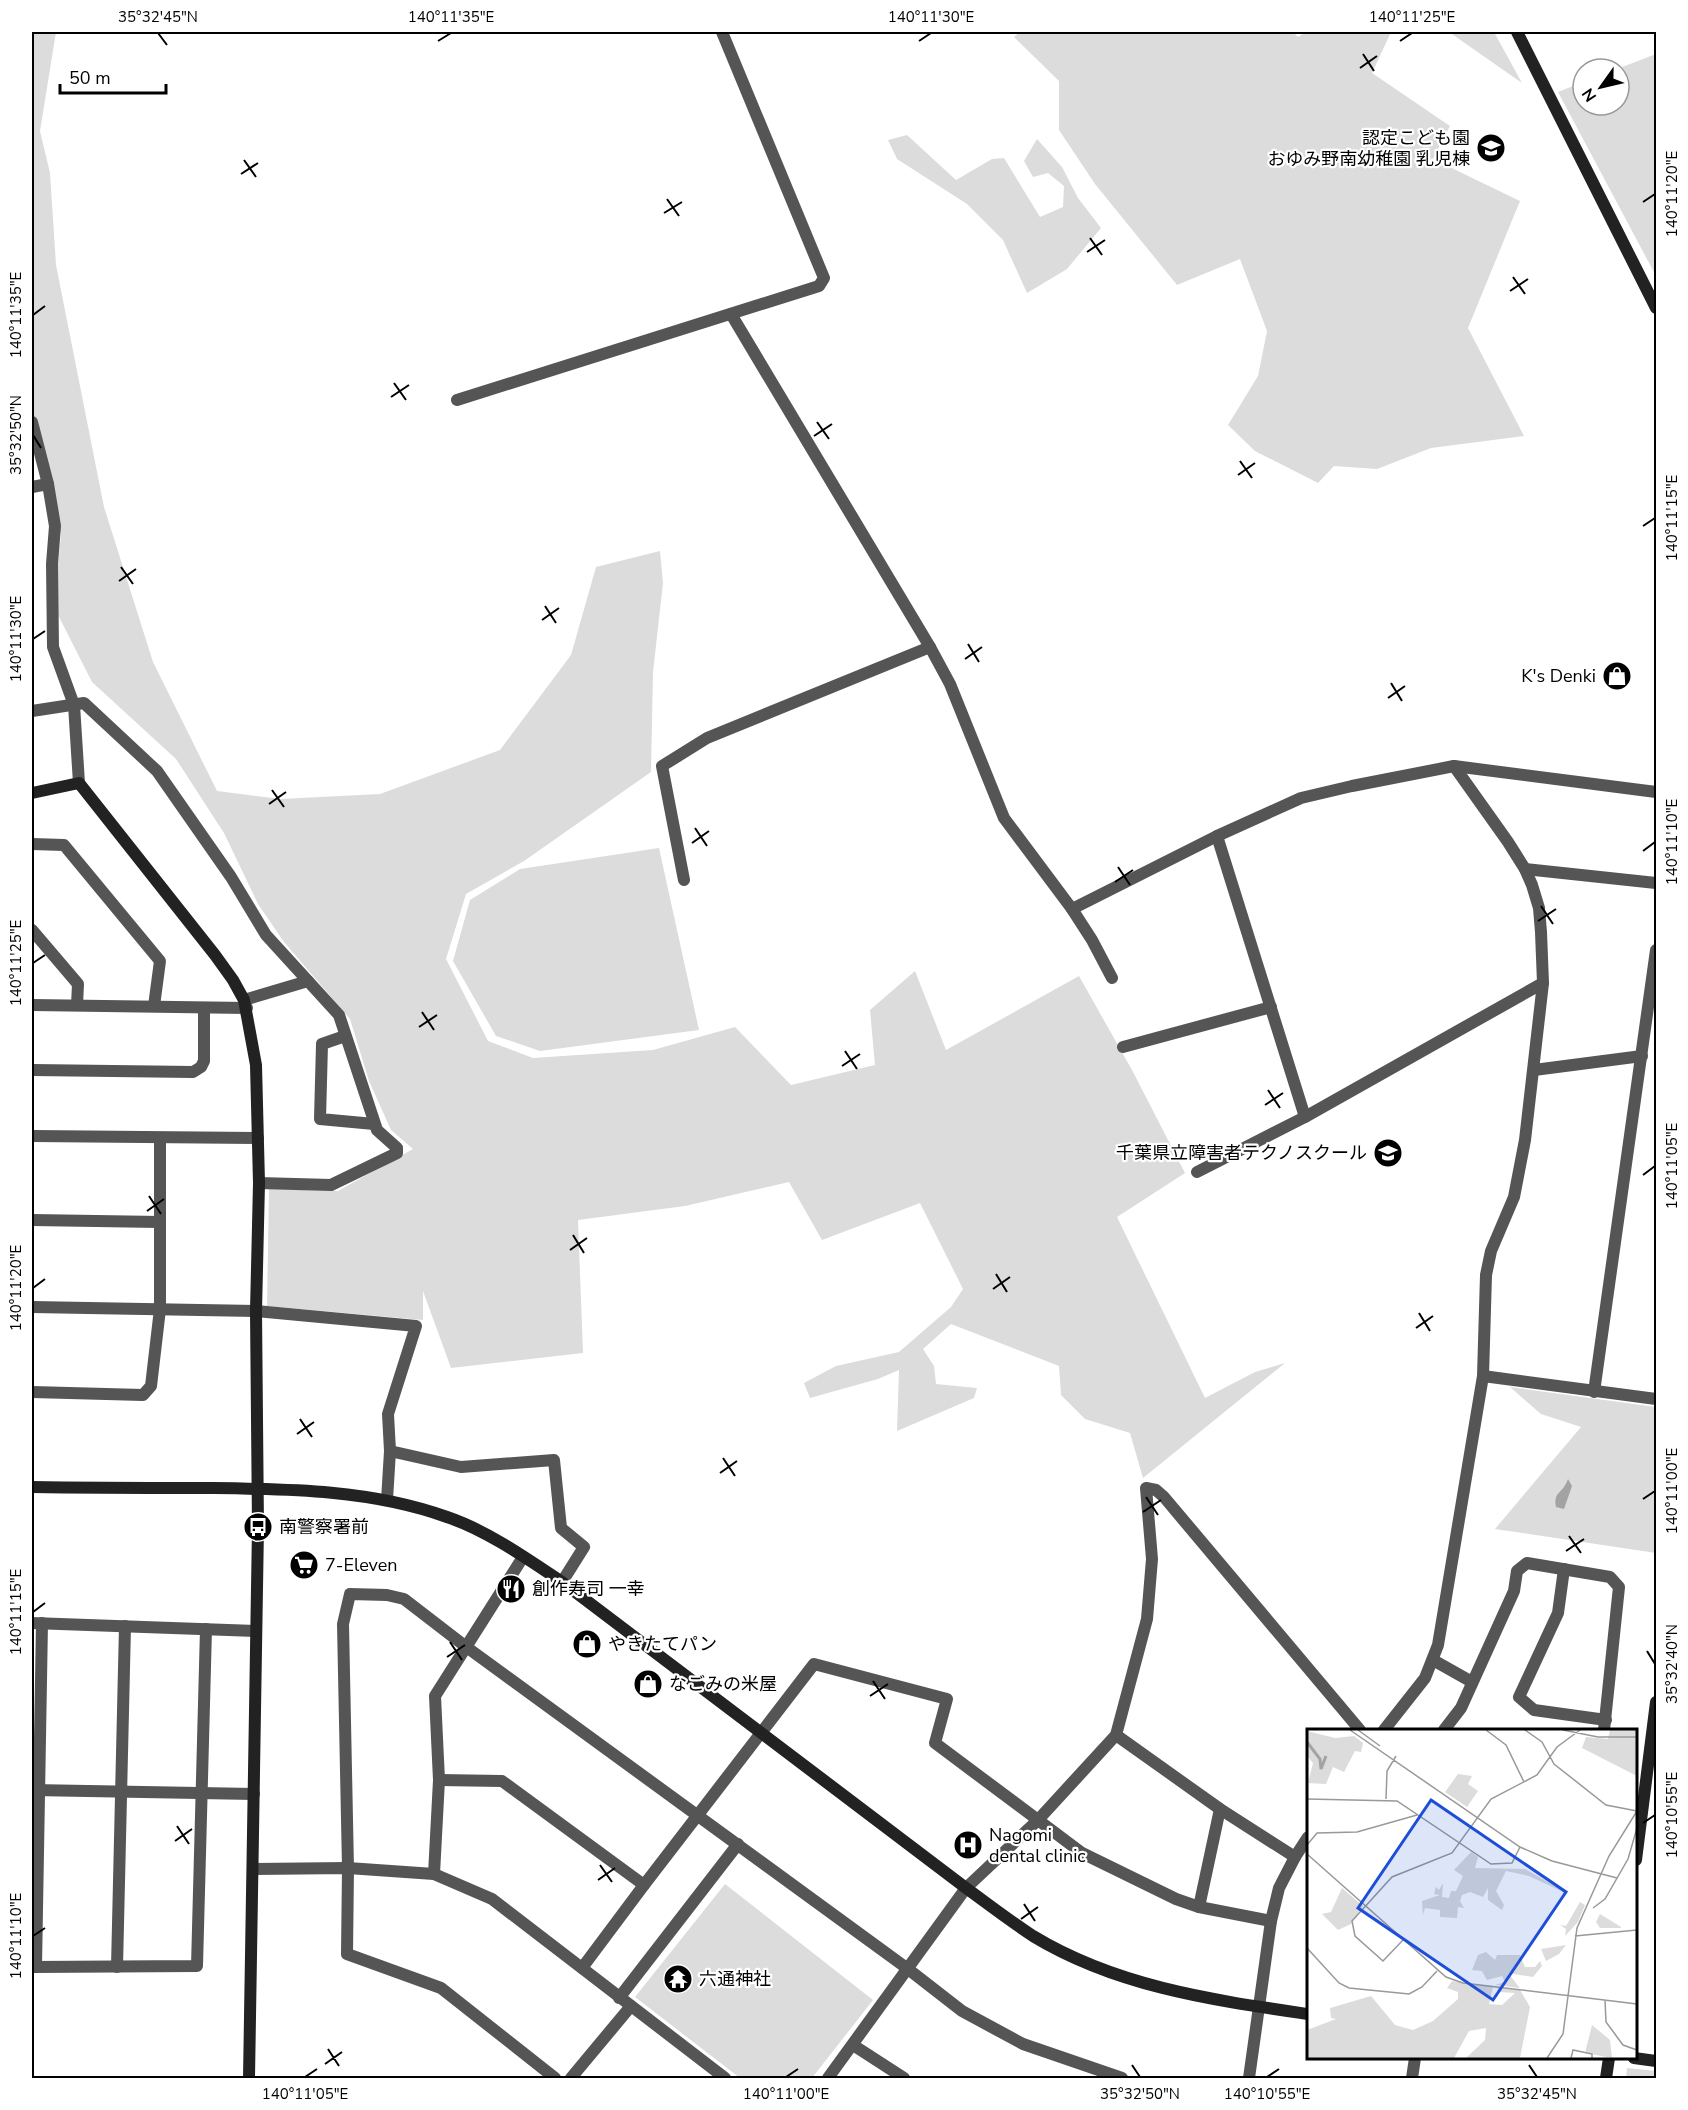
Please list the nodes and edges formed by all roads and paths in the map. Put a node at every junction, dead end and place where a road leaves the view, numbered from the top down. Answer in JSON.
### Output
{"nodes":[{"id":1,"x":722,"y":32,"type":"edge"},
{"id":2,"x":1517,"y":32,"type":"edge"},
{"id":3,"x":1656,"y":308,"type":"edge"},
{"id":4,"x":731,"y":314,"type":"junction"},
{"id":5,"x":456,"y":400,"type":"dead end"},
{"id":6,"x":32,"y":422,"type":"edge"},
{"id":7,"x":48,"y":484,"type":"junction"},
{"id":8,"x":32,"y":488,"type":"edge"},
{"id":9,"x":930,"y":647,"type":"junction"},
{"id":10,"x":74,"y":705,"type":"junction"},
{"id":11,"x":32,"y":711,"type":"edge"},
{"id":12,"x":1454,"y":766,"type":"junction"},
{"id":13,"x":79,"y":783,"type":"junction"},
{"id":14,"x":1656,"y":792,"type":"edge"},
{"id":15,"x":32,"y":793,"type":"edge"},
{"id":16,"x":1217,"y":836,"type":"junction"},
{"id":17,"x":32,"y":844,"type":"edge"},
{"id":18,"x":1525,"y":869,"type":"junction"},
{"id":19,"x":684,"y":880,"type":"dead end"},
{"id":20,"x":1656,"y":883,"type":"edge"},
{"id":21,"x":1072,"y":909,"type":"junction"},
{"id":22,"x":32,"y":930,"type":"edge"},
{"id":23,"x":1656,"y":950,"type":"edge"},
{"id":24,"x":1112,"y":978,"type":"dead end"},
{"id":25,"x":308,"y":981,"type":"junction"},
{"id":26,"x":1543,"y":983,"type":"junction"},
{"id":27,"x":246,"y":1004,"type":"junction"},
{"id":28,"x":32,"y":1005,"type":"edge"},
{"id":29,"x":77,"y":1005,"type":"junction"},
{"id":30,"x":154,"y":1006,"type":"junction"},
{"id":31,"x":1271,"y":1007,"type":"junction"},
{"id":32,"x":204,"y":1008,"type":"junction"},
{"id":33,"x":345,"y":1036,"type":"junction"},
{"id":34,"x":1123,"y":1047,"type":"dead end"},
{"id":35,"x":1642,"y":1056,"type":"junction"},
{"id":36,"x":32,"y":1070,"type":"edge"},
{"id":37,"x":1534,"y":1070,"type":"junction"},
{"id":38,"x":1305,"y":1117,"type":"junction"},
{"id":39,"x":374,"y":1124,"type":"junction"},
{"id":40,"x":32,"y":1136,"type":"edge"},
{"id":41,"x":160,"y":1138,"type":"junction"},
{"id":42,"x":258,"y":1138,"type":"junction"},
{"id":43,"x":1197,"y":1173,"type":"dead end"},
{"id":44,"x":259,"y":1184,"type":"junction"},
{"id":45,"x":32,"y":1220,"type":"edge"},
{"id":46,"x":160,"y":1222,"type":"junction"},
{"id":47,"x":32,"y":1307,"type":"edge"},
{"id":48,"x":160,"y":1309,"type":"junction"},
{"id":49,"x":256,"y":1311,"type":"junction"},
{"id":50,"x":1483,"y":1376,"type":"junction"},
{"id":51,"x":32,"y":1392,"type":"edge"},
{"id":52,"x":1594,"y":1392,"type":"junction"},
{"id":53,"x":1656,"y":1399,"type":"edge"},
{"id":54,"x":390,"y":1451,"type":"junction"},
{"id":55,"x":32,"y":1488,"type":"edge"},
{"id":56,"x":257,"y":1489,"type":"junction"},
{"id":57,"x":387,"y":1500,"type":"junction"},
{"id":58,"x":523,"y":1557,"type":"junction"},
{"id":59,"x":1564,"y":1569,"type":"junction"},
{"id":60,"x":562,"y":1582,"type":"junction"},
{"id":61,"x":37,"y":1623,"type":"edge"},
{"id":62,"x":125,"y":1626,"type":"junction"},
{"id":63,"x":206,"y":1629,"type":"junction"},
{"id":64,"x":256,"y":1631,"type":"junction"},
{"id":65,"x":465,"y":1646,"type":"junction"},
{"id":66,"x":1433,"y":1660,"type":"junction"},
{"id":67,"x":1472,"y":1682,"type":"junction"},
{"id":68,"x":1656,"y":1702,"type":"edge"},
{"id":69,"x":1605,"y":1725,"type":"edge"},
{"id":70,"x":1358,"y":1729,"type":"edge"},
{"id":71,"x":1386,"y":1729,"type":"edge"},
{"id":72,"x":1445,"y":1729,"type":"edge"},
{"id":73,"x":763,"y":1732,"type":"junction"},
{"id":74,"x":1116,"y":1735,"type":"junction"},
{"id":75,"x":439,"y":1780,"type":"junction"},
{"id":76,"x":35,"y":1790,"type":"edge"},
{"id":77,"x":121,"y":1792,"type":"junction"},
{"id":78,"x":202,"y":1794,"type":"junction"},
{"id":79,"x":254,"y":1794,"type":"junction"},
{"id":80,"x":1220,"y":1809,"type":"junction"},
{"id":81,"x":699,"y":1815,"type":"junction"},
{"id":82,"x":1038,"y":1820,"type":"junction"},
{"id":83,"x":1307,"y":1839,"type":"edge"},
{"id":84,"x":738,"y":1845,"type":"junction"},
{"id":85,"x":1637,"y":1845,"type":"edge"},
{"id":86,"x":1295,"y":1857,"type":"junction"},
{"id":87,"x":348,"y":1868,"type":"junction"},
{"id":88,"x":253,"y":1869,"type":"junction"},
{"id":89,"x":434,"y":1874,"type":"junction"},
{"id":90,"x":644,"y":1885,"type":"junction"},
{"id":91,"x":966,"y":1888,"type":"junction"},
{"id":92,"x":1199,"y":1907,"type":"junction"},
{"id":93,"x":1271,"y":1920,"type":"junction"},
{"id":94,"x":117,"y":1966,"type":"junction"},
{"id":95,"x":34,"y":1967,"type":"edge"},
{"id":96,"x":582,"y":1968,"type":"junction"},
{"id":97,"x":908,"y":1969,"type":"junction"},
{"id":98,"x":619,"y":1998,"type":"junction"},
{"id":99,"x":631,"y":2006,"type":"junction"},
{"id":100,"x":1259,"y":2007,"type":"junction"},
{"id":101,"x":1307,"y":2014,"type":"edge"},
{"id":102,"x":853,"y":2045,"type":"junction"},
{"id":103,"x":1637,"y":2058,"type":"edge"},
{"id":104,"x":1415,"y":2059,"type":"edge"},
{"id":105,"x":1609,"y":2059,"type":"edge"},
{"id":106,"x":1656,"y":2061,"type":"edge"},
{"id":107,"x":888,"y":2074,"type":"edge"},
{"id":108,"x":249,"y":2079,"type":"edge"},
{"id":109,"x":555,"y":2079,"type":"edge"},
{"id":110,"x":571,"y":2079,"type":"edge"},
{"id":111,"x":725,"y":2079,"type":"edge"},
{"id":112,"x":828,"y":2079,"type":"edge"},
{"id":113,"x":904,"y":2079,"type":"edge"},
{"id":114,"x":1122,"y":2079,"type":"edge"},
{"id":115,"x":1249,"y":2079,"type":"edge"},
{"id":116,"x":1412,"y":2079,"type":"edge"},
{"id":117,"x":1606,"y":2079,"type":"edge"}],
"edges":[{"from":1,"to":4,"type":"street"},
{"from":2,"to":3,"type":"street"},
{"from":4,"to":5,"type":"street"},
{"from":4,"to":9,"type":"street"},
{"from":6,"to":7,"type":"street"},
{"from":7,"to":8,"type":"street"},
{"from":7,"to":10,"type":"street"},
{"from":9,"to":19,"type":"street"},
{"from":9,"to":21,"type":"street"},
{"from":10,"to":11,"type":"street"},
{"from":10,"to":13,"type":"street"},
{"from":10,"to":25,"type":"street"},
{"from":12,"to":14,"type":"street"},
{"from":12,"to":16,"type":"street"},
{"from":12,"to":18,"type":"street"},
{"from":13,"to":15,"type":"street"},
{"from":13,"to":27,"type":"street"},
{"from":16,"to":21,"type":"street"},
{"from":16,"to":31,"type":"street"},
{"from":17,"to":30,"type":"street"},
{"from":18,"to":20,"type":"street"},
{"from":18,"to":26,"type":"street"},
{"from":21,"to":24,"type":"street"},
{"from":22,"to":29,"type":"street"},
{"from":23,"to":35,"type":"street"},
{"from":25,"to":27,"type":"street"},
{"from":25,"to":33,"type":"street"},
{"from":26,"to":37,"type":"street"},
{"from":26,"to":38,"type":"street"},
{"from":27,"to":32,"type":"street"},
{"from":27,"to":42,"type":"street"},
{"from":28,"to":29,"type":"street"},
{"from":29,"to":30,"type":"street"},
{"from":30,"to":32,"type":"street"},
{"from":31,"to":34,"type":"street"},
{"from":31,"to":38,"type":"street"},
{"from":32,"to":36,"type":"street"},
{"from":33,"to":39,"type":"street"},
{"from":33,"to":39,"type":"street"},
{"from":35,"to":37,"type":"street"},
{"from":35,"to":52,"type":"street"},
{"from":37,"to":50,"type":"street"},
{"from":38,"to":43,"type":"street"},
{"from":39,"to":44,"type":"street"},
{"from":40,"to":41,"type":"street"},
{"from":41,"to":42,"type":"street"},
{"from":41,"to":46,"type":"street"},
{"from":42,"to":44,"type":"street"},
{"from":44,"to":49,"type":"street"},
{"from":45,"to":46,"type":"street"},
{"from":46,"to":48,"type":"street"},
{"from":47,"to":48,"type":"street"},
{"from":48,"to":49,"type":"street"},
{"from":48,"to":51,"type":"street"},
{"from":49,"to":54,"type":"street"},
{"from":49,"to":56,"type":"street"},
{"from":50,"to":52,"type":"street"},
{"from":50,"to":66,"type":"street"},
{"from":52,"to":53,"type":"street"},
{"from":54,"to":57,"type":"street"},
{"from":54,"to":60,"type":"street"},
{"from":55,"to":56,"type":"street"},
{"from":56,"to":57,"type":"street"},
{"from":56,"to":64,"type":"street"},
{"from":57,"to":58,"type":"street"},
{"from":58,"to":60,"type":"street"},
{"from":58,"to":65,"type":"street"},
{"from":59,"to":67,"type":"street"},
{"from":59,"to":69,"type":"street"},
{"from":59,"to":69,"type":"street"},
{"from":60,"to":73,"type":"street"},
{"from":61,"to":62,"type":"street"},
{"from":61,"to":76,"type":"street"},
{"from":62,"to":63,"type":"street"},
{"from":62,"to":77,"type":"street"},
{"from":63,"to":64,"type":"street"},
{"from":63,"to":78,"type":"street"},
{"from":64,"to":79,"type":"street"},
{"from":65,"to":75,"type":"street"},
{"from":65,"to":81,"type":"street"},
{"from":65,"to":87,"type":"street"},
{"from":66,"to":67,"type":"street"},
{"from":66,"to":71,"type":"street"},
{"from":67,"to":72,"type":"street"},
{"from":68,"to":85,"type":"street"},
{"from":70,"to":74,"type":"street"},
{"from":73,"to":81,"type":"street"},
{"from":73,"to":82,"type":"street"},
{"from":73,"to":91,"type":"street"},
{"from":74,"to":80,"type":"street"},
{"from":74,"to":82,"type":"street"},
{"from":75,"to":89,"type":"street"},
{"from":75,"to":90,"type":"street"},
{"from":76,"to":77,"type":"street"},
{"from":76,"to":95,"type":"street"},
{"from":77,"to":78,"type":"street"},
{"from":77,"to":94,"type":"street"},
{"from":78,"to":79,"type":"street"},
{"from":78,"to":94,"type":"street"},
{"from":79,"to":88,"type":"street"},
{"from":80,"to":86,"type":"street"},
{"from":80,"to":92,"type":"street"},
{"from":81,"to":84,"type":"street"},
{"from":81,"to":90,"type":"street"},
{"from":82,"to":91,"type":"street"},
{"from":82,"to":92,"type":"street"},
{"from":83,"to":86,"type":"street"},
{"from":84,"to":97,"type":"street"},
{"from":84,"to":98,"type":"street"},
{"from":86,"to":93,"type":"street"},
{"from":87,"to":88,"type":"street"},
{"from":87,"to":89,"type":"street"},
{"from":87,"to":109,"type":"street"},
{"from":88,"to":108,"type":"street"},
{"from":89,"to":96,"type":"street"},
{"from":90,"to":96,"type":"street"},
{"from":91,"to":97,"type":"street"},
{"from":91,"to":100,"type":"street"},
{"from":92,"to":93,"type":"street"},
{"from":93,"to":100,"type":"street"},
{"from":94,"to":95,"type":"street"},
{"from":96,"to":98,"type":"street"},
{"from":97,"to":102,"type":"street"},
{"from":97,"to":114,"type":"street"},
{"from":98,"to":99,"type":"street"},
{"from":99,"to":110,"type":"street"},
{"from":99,"to":111,"type":"street"},
{"from":100,"to":101,"type":"street"},
{"from":100,"to":115,"type":"street"},
{"from":102,"to":107,"type":"street"},
{"from":102,"to":112,"type":"street"},
{"from":103,"to":106,"type":"street"},
{"from":104,"to":116,"type":"street"},
{"from":105,"to":117,"type":"street"},
{"from":107,"to":113,"type":"street"}]}
